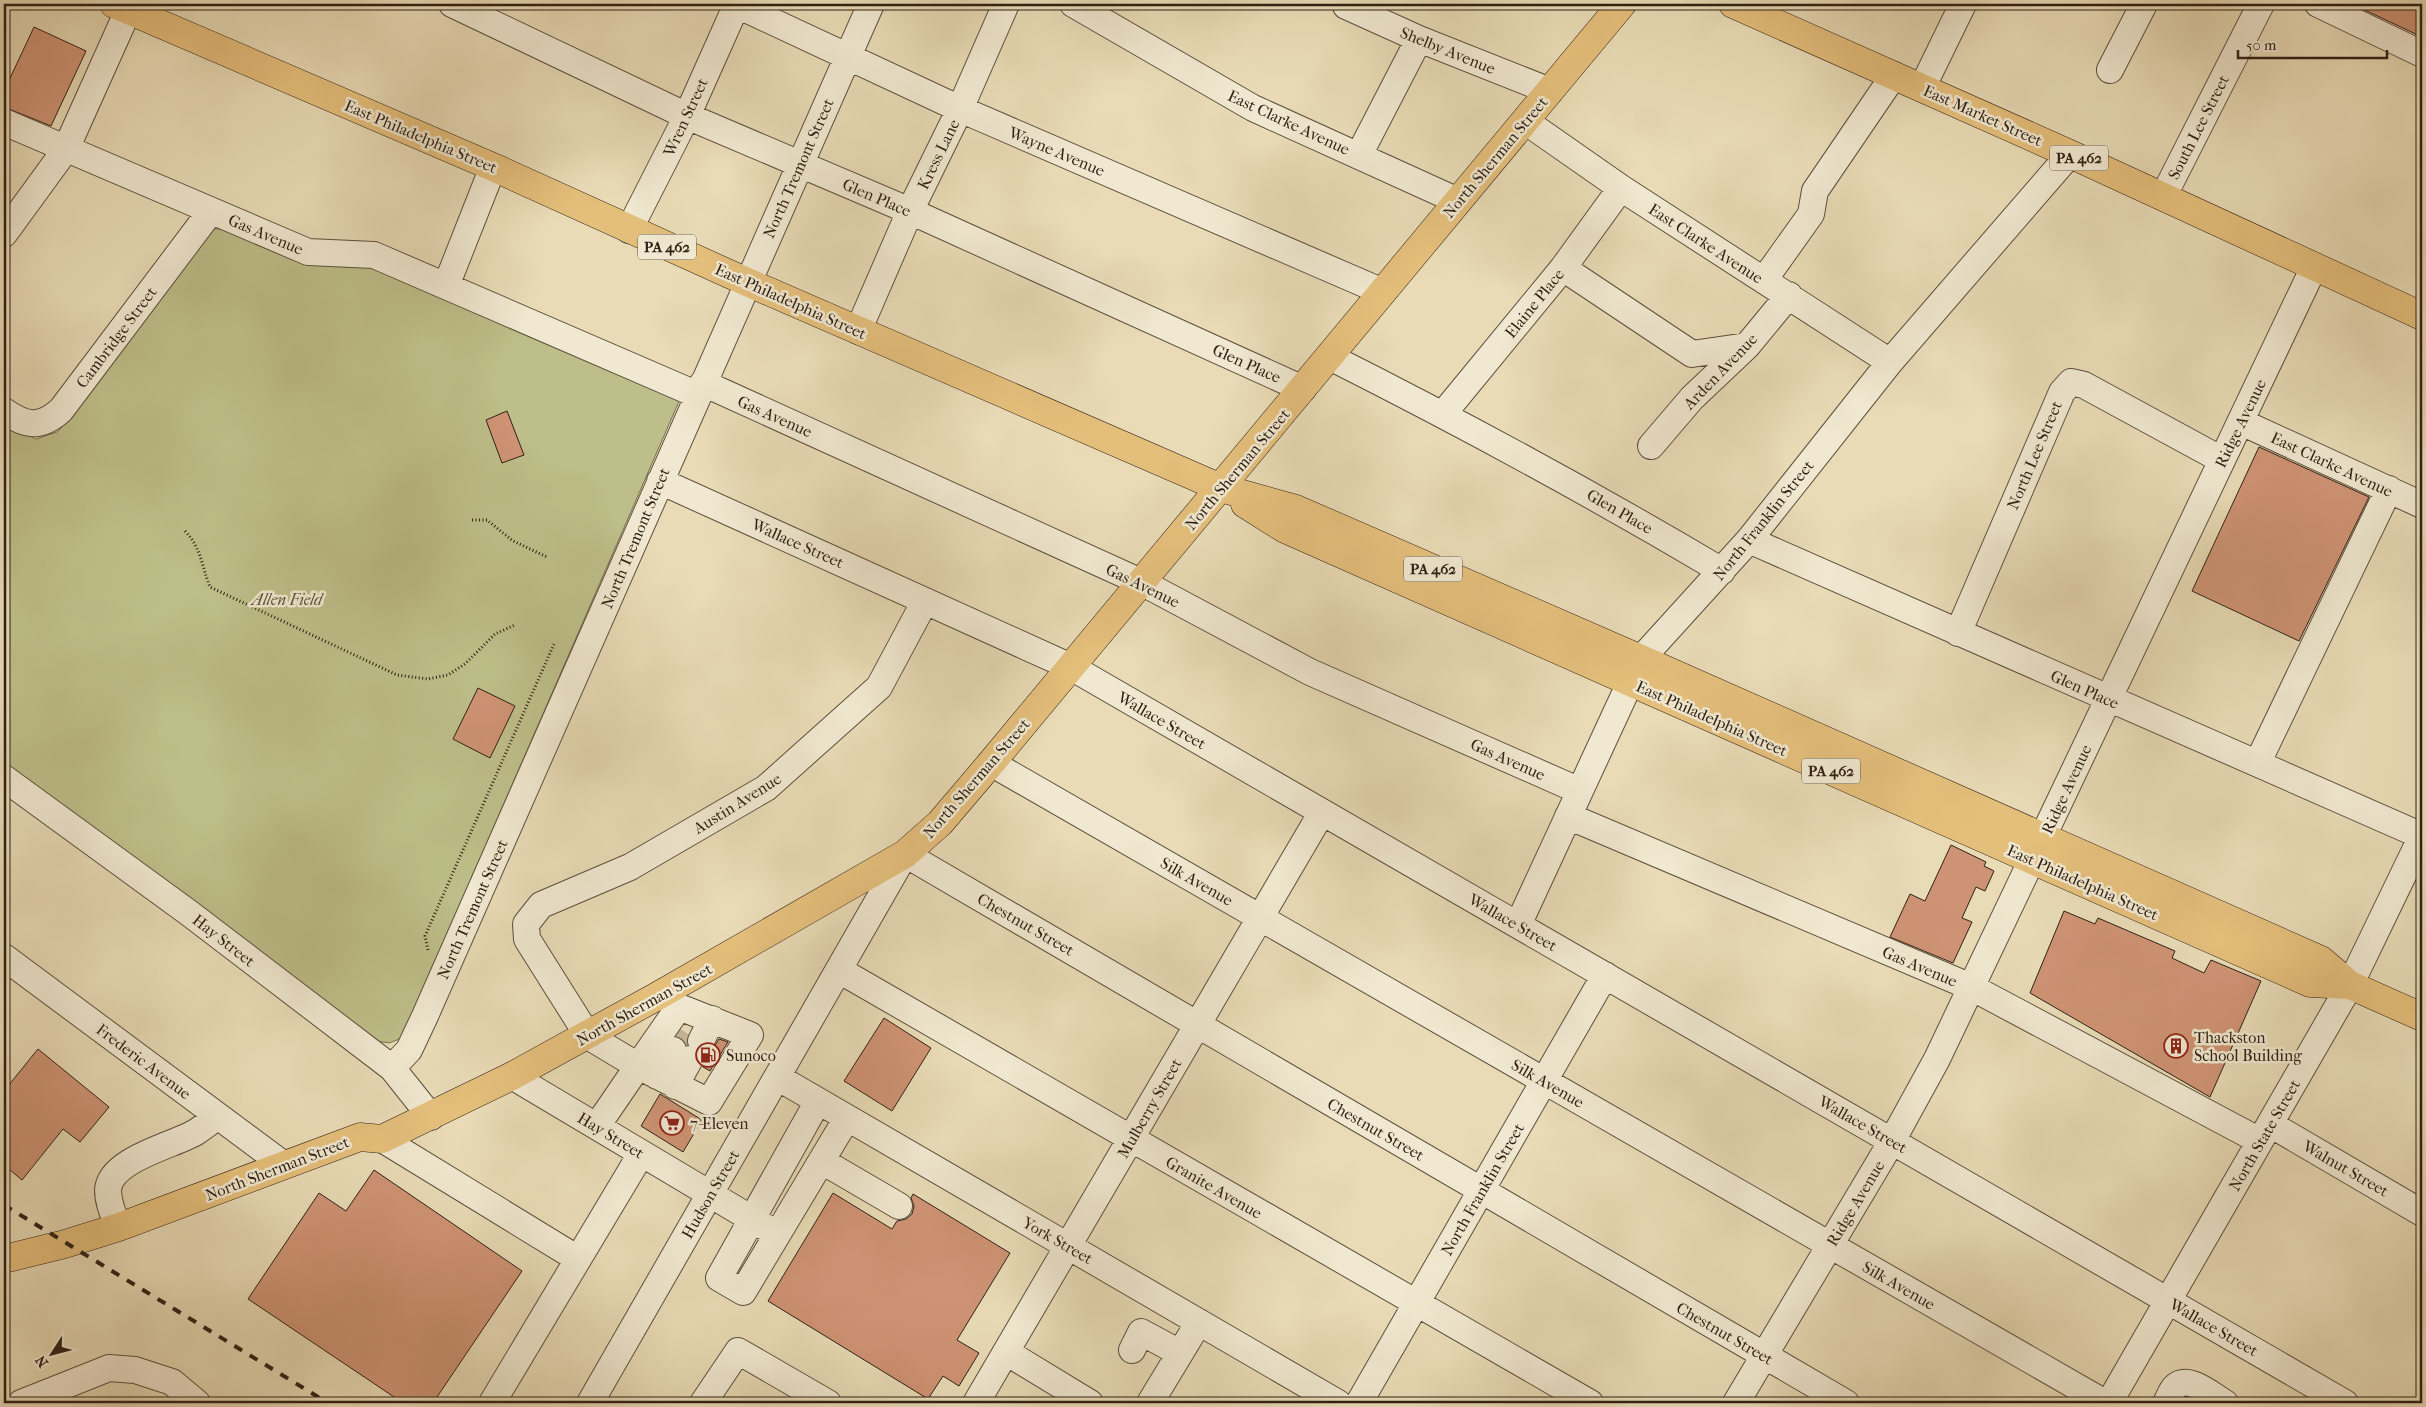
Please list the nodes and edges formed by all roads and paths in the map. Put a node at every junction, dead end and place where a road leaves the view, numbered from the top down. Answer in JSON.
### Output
{"nodes":[{"id":1,"x":452,"y":4,"type":"edge"},
{"id":2,"x":736,"y":4,"type":"edge"},
{"id":3,"x":871,"y":4,"type":"edge"},
{"id":4,"x":1006,"y":4,"type":"edge"},
{"id":5,"x":1073,"y":4,"type":"edge"},
{"id":6,"x":1622,"y":4,"type":"edge"},
{"id":7,"x":1733,"y":4,"type":"edge"},
{"id":8,"x":1963,"y":4,"type":"edge"},
{"id":9,"x":2144,"y":4,"type":"edge"},
{"id":10,"x":2261,"y":4,"type":"edge"},
{"id":11,"x":2318,"y":4,"type":"edge"},
{"id":12,"x":125,"y":6,"type":"edge"},
{"id":13,"x":1346,"y":6,"type":"dead end"},
{"id":14,"x":1419,"y":39,"type":"junction"},
{"id":15,"x":2422,"y":54,"type":"edge"},
{"id":16,"x":847,"y":57,"type":"junction"},
{"id":17,"x":2110,"y":70,"type":"dead end"},
{"id":18,"x":1894,"y":75,"type":"junction"},
{"id":19,"x":1922,"y":88,"type":"junction"},
{"id":20,"x":1550,"y":91,"type":"junction"},
{"id":21,"x":960,"y":110,"type":"junction"},
{"id":22,"x":687,"y":116,"type":"junction"},
{"id":23,"x":1525,"y":121,"type":"junction"},
{"id":24,"x":4,"y":122,"type":"edge"},
{"id":25,"x":66,"y":149,"type":"junction"},
{"id":26,"x":2070,"y":154,"type":"junction"},
{"id":27,"x":1359,"y":155,"type":"junction"},
{"id":28,"x":800,"y":165,"type":"junction"},
{"id":29,"x":494,"y":167,"type":"junction"},
{"id":30,"x":1621,"y":188,"type":"junction"},
{"id":31,"x":2163,"y":197,"type":"junction"},
{"id":32,"x":1458,"y":201,"type":"junction"},
{"id":33,"x":211,"y":211,"type":"junction"},
{"id":34,"x":910,"y":211,"type":"junction"},
{"id":35,"x":629,"y":230,"type":"junction"},
{"id":36,"x":4,"y":234,"type":"edge"},
{"id":37,"x":2314,"y":267,"type":"junction"},
{"id":38,"x":1563,"y":268,"type":"junction"},
{"id":39,"x":1764,"y":280,"type":"junction"},
{"id":40,"x":747,"y":282,"type":"junction"},
{"id":41,"x":446,"y":286,"type":"junction"},
{"id":42,"x":1383,"y":292,"type":"junction"},
{"id":43,"x":1788,"y":295,"type":"junction"},
{"id":44,"x":2422,"y":316,"type":"edge"},
{"id":45,"x":858,"y":331,"type":"junction"},
{"id":46,"x":1747,"y":346,"type":"junction"},
{"id":47,"x":1330,"y":357,"type":"junction"},
{"id":48,"x":1890,"y":362,"type":"junction"},
{"id":49,"x":1304,"y":388,"type":"junction"},
{"id":50,"x":700,"y":389,"type":"junction"},
{"id":51,"x":4,"y":411,"type":"edge"},
{"id":52,"x":1442,"y":414,"type":"junction"},
{"id":53,"x":2241,"y":422,"type":"junction"},
{"id":54,"x":1651,"y":446,"type":"dead end"},
{"id":55,"x":2222,"y":460,"type":"junction"},
{"id":56,"x":660,"y":481,"type":"junction"},
{"id":57,"x":1221,"y":488,"type":"junction"},
{"id":58,"x":2388,"y":490,"type":"junction"},
{"id":59,"x":2422,"y":505,"type":"edge"},
{"id":60,"x":472,"y":520,"type":"dead end"},
{"id":61,"x":185,"y":531,"type":"dead end"},
{"id":62,"x":1749,"y":540,"type":"junction"},
{"id":63,"x":547,"y":557,"type":"dead end"},
{"id":64,"x":1722,"y":571,"type":"junction"},
{"id":65,"x":1142,"y":583,"type":"junction"},
{"id":66,"x":925,"y":601,"type":"junction"},
{"id":67,"x":515,"y":626,"type":"dead end"},
{"id":68,"x":1958,"y":633,"type":"junction"},
{"id":69,"x":554,"y":644,"type":"dead end"},
{"id":70,"x":1071,"y":668,"type":"junction"},
{"id":71,"x":1635,"y":670,"type":"junction"},
{"id":72,"x":2107,"y":699,"type":"junction"},
{"id":73,"x":991,"y":762,"type":"junction"},
{"id":74,"x":2258,"y":762,"type":"junction"},
{"id":75,"x":4,"y":778,"type":"edge"},
{"id":76,"x":1580,"y":791,"type":"junction"},
{"id":77,"x":1322,"y":812,"type":"junction"},
{"id":78,"x":1568,"y":816,"type":"junction"},
{"id":79,"x":2422,"y":836,"type":"edge"},
{"id":80,"x":2038,"y":848,"type":"junction"},
{"id":81,"x":905,"y":854,"type":"junction"},
{"id":82,"x":1260,"y":918,"type":"junction"},
{"id":83,"x":1518,"y":925,"type":"junction"},
{"id":84,"x":4,"y":957,"type":"edge"},
{"id":85,"x":429,"y":958,"type":"dead end"},
{"id":86,"x":839,"y":970,"type":"junction"},
{"id":87,"x":1605,"y":975,"type":"junction"},
{"id":88,"x":2350,"y":985,"type":"junction"},
{"id":89,"x":1971,"y":987,"type":"junction"},
{"id":90,"x":2422,"y":1017,"type":"edge"},
{"id":91,"x":1198,"y":1025,"type":"junction"},
{"id":92,"x":686,"y":1027,"type":"junction"},
{"id":93,"x":588,"y":1036,"type":"junction"},
{"id":94,"x":392,"y":1068,"type":"junction"},
{"id":95,"x":512,"y":1076,"type":"junction"},
{"id":96,"x":657,"y":1076,"type":"junction"},
{"id":97,"x":778,"y":1077,"type":"junction"},
{"id":98,"x":1544,"y":1081,"type":"junction"},
{"id":99,"x":818,"y":1101,"type":"junction"},
{"id":100,"x":218,"y":1116,"type":"junction"},
{"id":101,"x":431,"y":1117,"type":"junction"},
{"id":102,"x":847,"y":1118,"type":"junction"},
{"id":103,"x":597,"y":1126,"type":"junction"},
{"id":104,"x":2265,"y":1132,"type":"junction"},
{"id":105,"x":1131,"y":1138,"type":"junction"},
{"id":106,"x":382,"y":1139,"type":"junction"},
{"id":107,"x":1892,"y":1141,"type":"junction"},
{"id":108,"x":641,"y":1154,"type":"junction"},
{"id":109,"x":822,"y":1160,"type":"junction"},
{"id":110,"x":284,"y":1165,"type":"junction"},
{"id":111,"x":1481,"y":1190,"type":"junction"},
{"id":112,"x":710,"y":1195,"type":"junction"},
{"id":113,"x":899,"y":1206,"type":"dead end"},
{"id":114,"x":2422,"y":1213,"type":"edge"},
{"id":115,"x":752,"y":1220,"type":"junction"},
{"id":116,"x":119,"y":1227,"type":"junction"},
{"id":117,"x":778,"y":1234,"type":"junction"},
{"id":118,"x":1830,"y":1245,"type":"junction"},
{"id":119,"x":1068,"y":1246,"type":"junction"},
{"id":120,"x":4,"y":1259,"type":"edge"},
{"id":121,"x":578,"y":1259,"type":"junction"},
{"id":122,"x":2168,"y":1301,"type":"junction"},
{"id":123,"x":1416,"y":1303,"type":"junction"},
{"id":124,"x":1199,"y":1322,"type":"junction"},
{"id":125,"x":1132,"y":1350,"type":"dead end"},
{"id":126,"x":1006,"y":1352,"type":"junction"},
{"id":127,"x":1180,"y":1353,"type":"junction"},
{"id":128,"x":1764,"y":1356,"type":"junction"},
{"id":129,"x":21,"y":1403,"type":"edge"},
{"id":130,"x":197,"y":1403,"type":"edge"},
{"id":131,"x":492,"y":1403,"type":"edge"},
{"id":132,"x":590,"y":1403,"type":"edge"},
{"id":133,"x":703,"y":1403,"type":"edge"},
{"id":134,"x":828,"y":1403,"type":"edge"},
{"id":135,"x":976,"y":1403,"type":"edge"},
{"id":136,"x":1090,"y":1403,"type":"edge"},
{"id":137,"x":1150,"y":1403,"type":"edge"},
{"id":138,"x":1338,"y":1403,"type":"edge"},
{"id":139,"x":1359,"y":1403,"type":"edge"},
{"id":140,"x":1590,"y":1403,"type":"edge"},
{"id":141,"x":1736,"y":1403,"type":"edge"},
{"id":142,"x":1846,"y":1403,"type":"edge"},
{"id":143,"x":2105,"y":1403,"type":"edge"},
{"id":144,"x":2109,"y":1403,"type":"edge"},
{"id":145,"x":2166,"y":1403,"type":"edge"},
{"id":146,"x":2225,"y":1403,"type":"edge"},
{"id":147,"x":2345,"y":1403,"type":"edge"}],
"edges":[{"from":1,"to":22,"type":"street","name":"Glen Place"},
{"from":2,"to":16,"type":"street","name":"Wayne Avenue"},
{"from":2,"to":22,"type":"street","name":"Wren Street"},
{"from":3,"to":16,"type":"street","name":"North Tremont Street"},
{"from":4,"to":21,"type":"street","name":"Kress Lane"},
{"from":5,"to":27,"type":"street","name":"East Clarke Avenue"},
{"from":6,"to":20,"type":"main road","name":"North Sherman Street"},
{"from":7,"to":18,"type":"main road","name":"East Market Street","number":"PA 462"},
{"from":8,"to":19,"type":"street"},
{"from":9,"to":17,"type":"street"},
{"from":10,"to":31,"type":"street","name":"South Lee Street"},
{"from":11,"to":15,"type":"street"},
{"from":12,"to":25,"type":"street"},
{"from":12,"to":29,"type":"main road","name":"East Philadelphia Street","number":"PA 462"},
{"from":13,"to":14,"type":"street","name":"Shelby Avenue"},
{"from":14,"to":20,"type":"street","name":"Shelby Avenue"},
{"from":14,"to":27,"type":"street"},
{"from":16,"to":21,"type":"street","name":"Wayne Avenue"},
{"from":16,"to":28,"type":"street","name":"North Tremont Street"},
{"from":18,"to":19,"type":"main road","name":"East Market Street","number":"PA 462"},
{"from":18,"to":39,"type":"street"},
{"from":19,"to":26,"type":"main road","name":"East Market Street","number":"PA 462"},
{"from":20,"to":23,"type":"main road","name":"North Sherman Street"},
{"from":21,"to":34,"type":"street","name":"Kress Lane"},
{"from":21,"to":42,"type":"street","name":"Wayne Avenue"},
{"from":22,"to":28,"type":"street","name":"Glen Place"},
{"from":22,"to":35,"type":"street","name":"Wren Street"},
{"from":23,"to":30,"type":"street","name":"East Clarke Avenue"},
{"from":23,"to":32,"type":"main road","name":"North Sherman Street"},
{"from":24,"to":25,"type":"street","name":"Gas Avenue"},
{"from":25,"to":33,"type":"street","name":"Gas Avenue"},
{"from":25,"to":36,"type":"street"},
{"from":26,"to":31,"type":"main road","name":"East Market Street","number":"PA 462"},
{"from":26,"to":48,"type":"street","name":"North Franklin Street"},
{"from":27,"to":32,"type":"street","name":"East Clarke Avenue"},
{"from":28,"to":34,"type":"street","name":"Glen Place"},
{"from":28,"to":40,"type":"street","name":"North Tremont Street"},
{"from":29,"to":35,"type":"main road","name":"East Philadelphia Street","number":"PA 462"},
{"from":29,"to":41,"type":"street"},
{"from":30,"to":38,"type":"street","name":"Elaine Place"},
{"from":30,"to":39,"type":"street","name":"East Clarke Avenue"},
{"from":31,"to":37,"type":"main road","name":"East Market Street","number":"PA 462"},
{"from":32,"to":42,"type":"main road","name":"North Sherman Street"},
{"from":33,"to":41,"type":"street","name":"Gas Avenue"},
{"from":33,"to":51,"type":"street","name":"Cambridge Street"},
{"from":34,"to":45,"type":"street","name":"Kress Lane"},
{"from":34,"to":49,"type":"street","name":"Glen Place"},
{"from":35,"to":40,"type":"main road","name":"East Philadelphia Street","number":"PA 462"},
{"from":37,"to":44,"type":"main road","name":"East Market Street","number":"PA 462"},
{"from":37,"to":53,"type":"street","name":"Ridge Avenue"},
{"from":38,"to":46,"type":"street"},
{"from":38,"to":52,"type":"street","name":"Elaine Place"},
{"from":39,"to":43,"type":"street","name":"East Clarke Avenue"},
{"from":40,"to":45,"type":"main road","name":"East Philadelphia Street","number":"PA 462"},
{"from":40,"to":50,"type":"street","name":"North Tremont Street"},
{"from":41,"to":50,"type":"street","name":"Gas Avenue"},
{"from":42,"to":47,"type":"main road","name":"North Sherman Street"},
{"from":43,"to":46,"type":"street","name":"Arden Avenue"},
{"from":43,"to":48,"type":"street","name":"East Clarke Avenue"},
{"from":45,"to":57,"type":"main road","name":"East Philadelphia Street","number":"PA 462"},
{"from":46,"to":54,"type":"street","name":"Arden Avenue"},
{"from":47,"to":49,"type":"main road","name":"North Sherman Street"},
{"from":47,"to":52,"type":"street","name":"Glen Place"},
{"from":48,"to":62,"type":"street","name":"North Franklin Street"},
{"from":49,"to":57,"type":"main road","name":"North Sherman Street"},
{"from":50,"to":56,"type":"street","name":"North Tremont Street"},
{"from":50,"to":65,"type":"street","name":"Gas Avenue"},
{"from":52,"to":64,"type":"street","name":"Glen Place"},
{"from":53,"to":55,"type":"street","name":"Ridge Avenue"},
{"from":53,"to":58,"type":"street","name":"East Clarke Avenue"},
{"from":55,"to":68,"type":"street","name":"North Lee Street"},
{"from":55,"to":72,"type":"street","name":"Ridge Avenue"},
{"from":56,"to":66,"type":"street","name":"Wallace Street"},
{"from":56,"to":94,"type":"street","name":"North Tremont Street"},
{"from":57,"to":65,"type":"main road","name":"North Sherman Street"},
{"from":57,"to":71,"type":"main road","name":"East Philadelphia Street","number":"PA 462"},
{"from":58,"to":59,"type":"street","name":"East Clarke Avenue"},
{"from":58,"to":74,"type":"street"},
{"from":60,"to":63,"type":"path"},
{"from":61,"to":67,"type":"path"},
{"from":62,"to":64,"type":"street","name":"North Franklin Street"},
{"from":62,"to":68,"type":"street","name":"Glen Place"},
{"from":64,"to":71,"type":"street","name":"North Franklin Street"},
{"from":65,"to":70,"type":"main road","name":"North Sherman Street"},
{"from":65,"to":76,"type":"street","name":"Gas Avenue"},
{"from":66,"to":70,"type":"street","name":"Wallace Street"},
{"from":66,"to":93,"type":"street","name":"Austin Avenue"},
{"from":68,"to":72,"type":"street","name":"Glen Place"},
{"from":69,"to":85,"type":"path"},
{"from":70,"to":73,"type":"main road","name":"North Sherman Street"},
{"from":70,"to":77,"type":"street","name":"Wallace Street"},
{"from":71,"to":76,"type":"street","name":"North Franklin Street"},
{"from":71,"to":80,"type":"main road","name":"East Philadelphia Street","number":"PA 462"},
{"from":72,"to":74,"type":"street","name":"Glen Place"},
{"from":72,"to":80,"type":"street","name":"Ridge Avenue"},
{"from":73,"to":81,"type":"main road","name":"North Sherman Street"},
{"from":73,"to":82,"type":"street","name":"Silk Avenue"},
{"from":74,"to":79,"type":"street","name":"Glen Place"},
{"from":75,"to":94,"type":"street","name":"Hay Street"},
{"from":76,"to":78,"type":"street","name":"North Franklin Street"},
{"from":77,"to":82,"type":"street","name":"Mulberry Street"},
{"from":77,"to":83,"type":"street","name":"Wallace Street"},
{"from":78,"to":83,"type":"street","name":"North Franklin Street"},
{"from":78,"to":89,"type":"street","name":"Gas Avenue"},
{"from":79,"to":88,"type":"street","name":"North State Street"},
{"from":80,"to":88,"type":"main road","name":"East Philadelphia Street","number":"PA 462"},
{"from":80,"to":89,"type":"street","name":"Ridge Avenue"},
{"from":81,"to":86,"type":"street","name":"Hudson Street"},
{"from":81,"to":91,"type":"street","name":"Chestnut Street"},
{"from":81,"to":92,"type":"main road","name":"North Sherman Street"},
{"from":82,"to":91,"type":"street","name":"Mulberry Street"},
{"from":82,"to":98,"type":"street","name":"Silk Avenue"},
{"from":83,"to":87,"type":"street","name":"Wallace Street"},
{"from":84,"to":100,"type":"street","name":"Frederic Avenue"},
{"from":86,"to":97,"type":"street","name":"Hudson Street"},
{"from":86,"to":105,"type":"street","name":"Granite Avenue"},
{"from":87,"to":98,"type":"street","name":"North Franklin Street"},
{"from":87,"to":107,"type":"street","name":"Wallace Street"},
{"from":88,"to":90,"type":"main road","name":"East Philadelphia Street","number":"PA 462"},
{"from":88,"to":104,"type":"street","name":"North State Street"},
{"from":89,"to":104,"type":"street","name":"Gas Avenue"},
{"from":89,"to":107,"type":"street","name":"Ridge Avenue"},
{"from":91,"to":105,"type":"street","name":"Mulberry Street"},
{"from":91,"to":111,"type":"street","name":"Chestnut Street"},
{"from":92,"to":93,"type":"main road","name":"North Sherman Street"},
{"from":92,"to":96,"type":"street"},
{"from":92,"to":96,"type":"street"},
{"from":92,"to":96,"type":"street"},
{"from":93,"to":95,"type":"main road","name":"North Sherman Street"},
{"from":93,"to":96,"type":"street"},
{"from":94,"to":101,"type":"street","name":"Hay Street"},
{"from":95,"to":101,"type":"main road","name":"North Sherman Street"},
{"from":95,"to":103,"type":"street","name":"Hay Street"},
{"from":96,"to":103,"type":"street"},
{"from":97,"to":99,"type":"street","name":"York Street"},
{"from":97,"to":112,"type":"street","name":"Hudson Street"},
{"from":98,"to":111,"type":"street","name":"North Franklin Street"},
{"from":98,"to":118,"type":"street","name":"Silk Avenue"},
{"from":99,"to":102,"type":"street","name":"York Street"},
{"from":99,"to":115,"type":"street"},
{"from":100,"to":110,"type":"street","name":"Frederic Avenue"},
{"from":100,"to":116,"type":"street"},
{"from":101,"to":106,"type":"main road","name":"North Sherman Street"},
{"from":102,"to":109,"type":"street"},
{"from":102,"to":119,"type":"street","name":"York Street"},
{"from":103,"to":108,"type":"street","name":"Hay Street"},
{"from":104,"to":114,"type":"street","name":"Walnut Street"},
{"from":104,"to":122,"type":"street","name":"North State Street"},
{"from":105,"to":119,"type":"street","name":"Mulberry Street"},
{"from":105,"to":123,"type":"street","name":"Granite Avenue"},
{"from":106,"to":110,"type":"main road","name":"North Sherman Street"},
{"from":106,"to":121,"type":"street"},
{"from":107,"to":118,"type":"street","name":"Ridge Avenue"},
{"from":107,"to":122,"type":"street","name":"Wallace Street"},
{"from":108,"to":112,"type":"street","name":"Hay Street"},
{"from":108,"to":121,"type":"street"},
{"from":109,"to":113,"type":"street"},
{"from":109,"to":117,"type":"street"},
{"from":110,"to":116,"type":"main road","name":"North Sherman Street"},
{"from":111,"to":123,"type":"street","name":"North Franklin Street"},
{"from":111,"to":128,"type":"street","name":"Chestnut Street"},
{"from":112,"to":115,"type":"street","name":"Hay Street"},
{"from":112,"to":132,"type":"street","name":"Hudson Street"},
{"from":115,"to":117,"type":"street","name":"Hay Street"},
{"from":115,"to":117,"type":"street"},
{"from":116,"to":120,"type":"main road","name":"North Sherman Street"},
{"from":118,"to":128,"type":"street","name":"Ridge Avenue"},
{"from":118,"to":143,"type":"street","name":"Silk Avenue"},
{"from":119,"to":124,"type":"street","name":"York Street"},
{"from":119,"to":126,"type":"street","name":"Mulberry Street"},
{"from":121,"to":131,"type":"street"},
{"from":122,"to":144,"type":"street","name":"North State Street"},
{"from":122,"to":147,"type":"street","name":"Wallace Street"},
{"from":123,"to":139,"type":"street","name":"North Franklin Street"},
{"from":123,"to":140,"type":"street","name":"Granite Avenue"},
{"from":124,"to":127,"type":"street"},
{"from":124,"to":138,"type":"street","name":"York Street"},
{"from":125,"to":127,"type":"street"},
{"from":126,"to":135,"type":"street","name":"Mulberry Street"},
{"from":126,"to":136,"type":"street"},
{"from":127,"to":137,"type":"street"},
{"from":128,"to":141,"type":"street","name":"Ridge Avenue"},
{"from":128,"to":142,"type":"street","name":"Chestnut Street"},
{"from":129,"to":130,"type":"street"},
{"from":133,"to":134,"type":"street"},
{"from":145,"to":146,"type":"street"}]}
